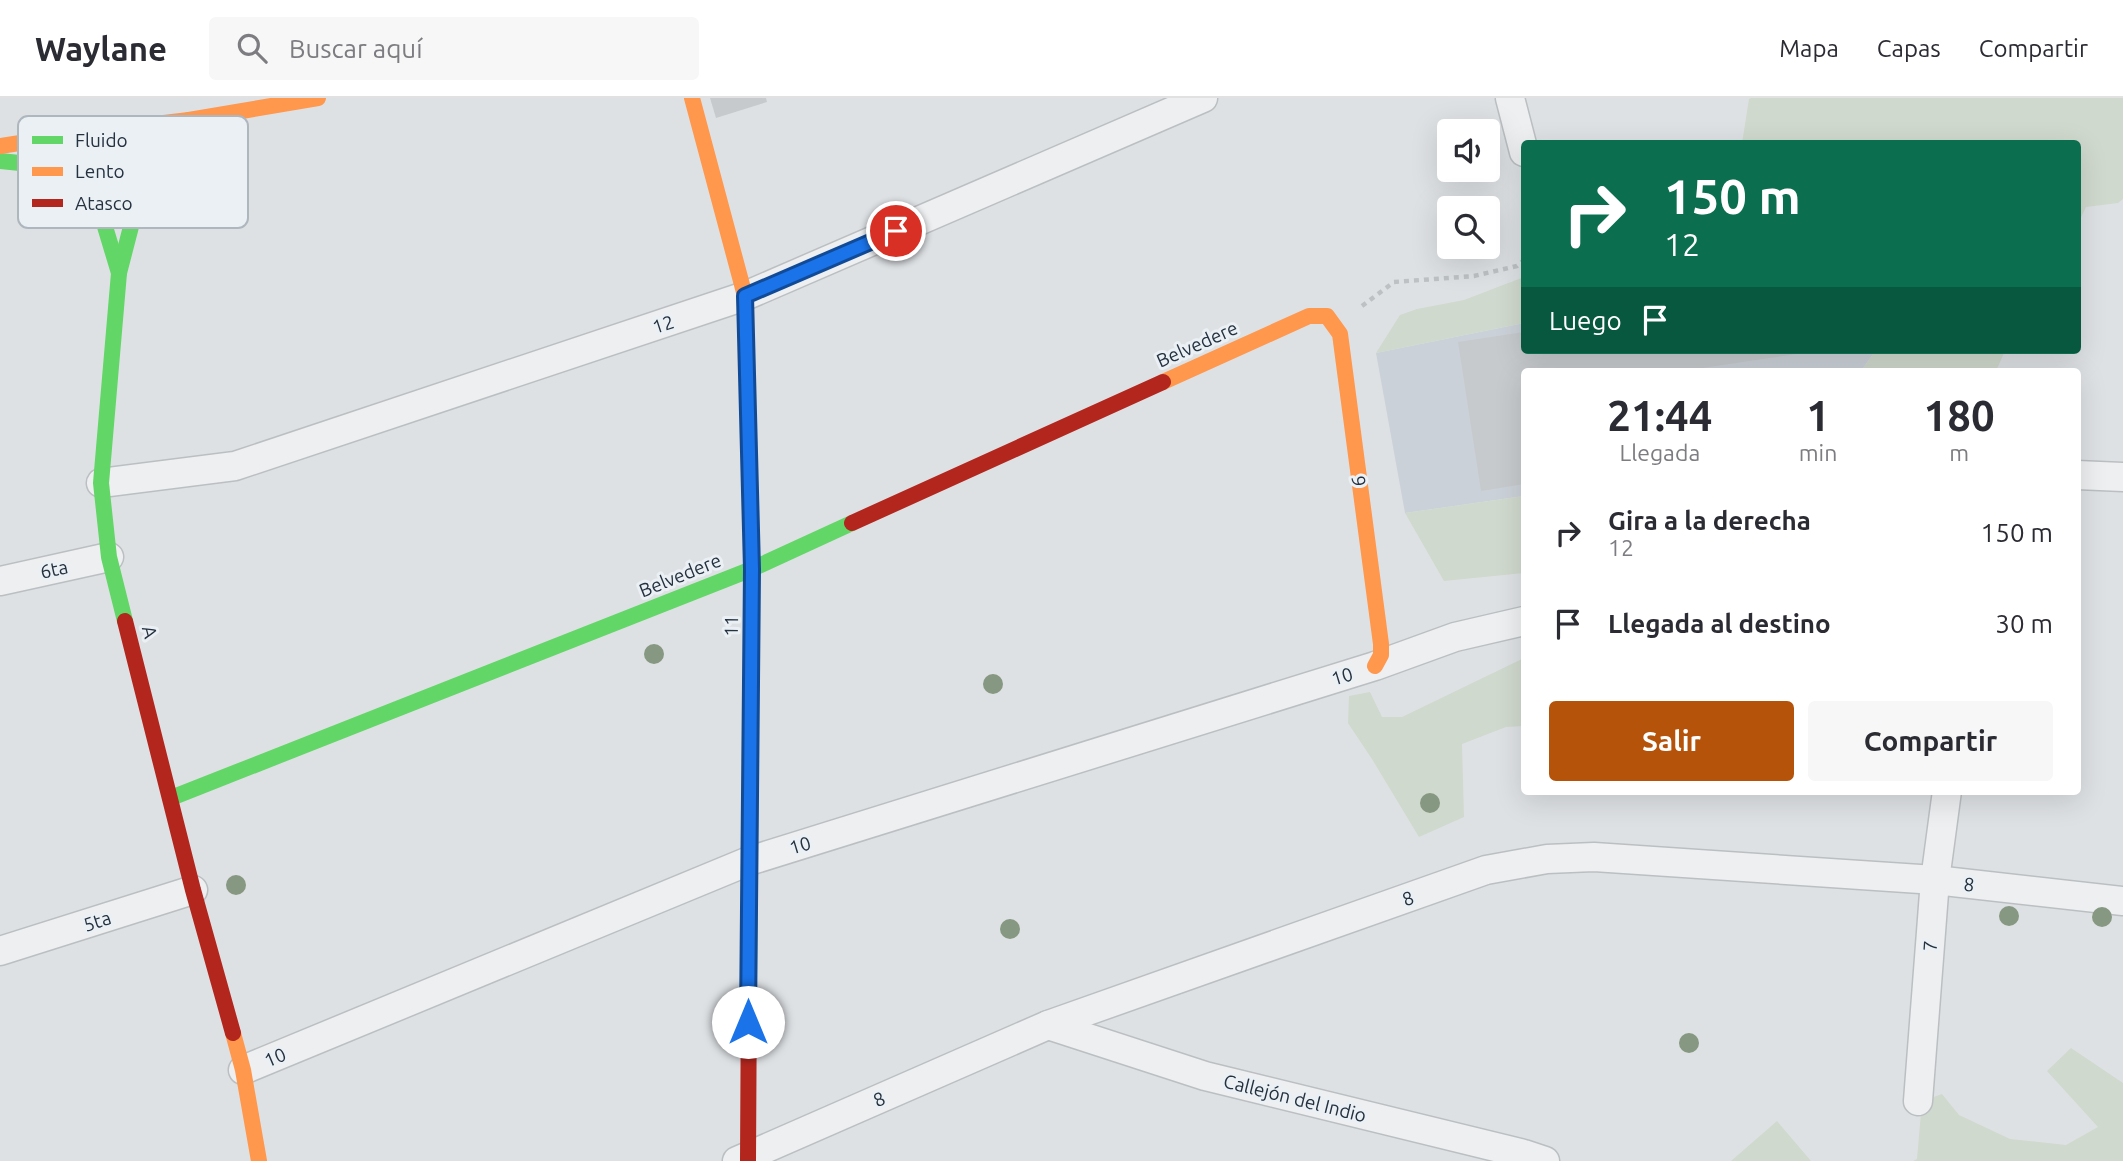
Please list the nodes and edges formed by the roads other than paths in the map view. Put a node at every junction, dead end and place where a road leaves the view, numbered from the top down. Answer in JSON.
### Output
{"nodes":[{"id":1,"x":318,"y":98,"type":"edge"},
{"id":2,"x":692,"y":98,"type":"edge"},
{"id":3,"x":1203,"y":98,"type":"edge"},
{"id":4,"x":1510,"y":98,"type":"edge"},
{"id":5,"x":212,"y":116,"type":"edge"},
{"id":6,"x":1521,"y":140,"type":"edge"},
{"id":7,"x":18,"y":143,"type":"edge"},
{"id":8,"x":0,"y":146,"type":"edge"},
{"id":9,"x":0,"y":161,"type":"edge"},
{"id":10,"x":18,"y":163,"type":"edge"},
{"id":11,"x":105,"y":228,"type":"edge"},
{"id":12,"x":131,"y":228,"type":"edge"},
{"id":13,"x":119,"y":273,"type":"junction"},
{"id":14,"x":745,"y":296,"type":"junction"},
{"id":15,"x":1339,"y":334,"type":"joint"},
{"id":16,"x":2081,"y":475,"type":"edge"},
{"id":17,"x":2123,"y":477,"type":"edge"},
{"id":18,"x":101,"y":483,"type":"junction"},
{"id":19,"x":109,"y":557,"type":"junction"},
{"id":20,"x":752,"y":569,"type":"junction"},
{"id":21,"x":0,"y":581,"type":"edge"},
{"id":22,"x":1521,"y":622,"type":"edge"},
{"id":23,"x":1375,"y":666,"type":"junction"},
{"id":24,"x":1946,"y":795,"type":"edge"},
{"id":25,"x":171,"y":798,"type":"junction"},
{"id":26,"x":749,"y":861,"type":"junction"},
{"id":27,"x":1935,"y":880,"type":"junction"},
{"id":28,"x":193,"y":890,"type":"junction"},
{"id":29,"x":2123,"y":901,"type":"edge"},
{"id":30,"x":0,"y":951,"type":"edge"},
{"id":31,"x":1048,"y":1025,"type":"junction"},
{"id":32,"x":243,"y":1070,"type":"junction"},
{"id":33,"x":1918,"y":1101,"type":"dead end"},
{"id":34,"x":744,"y":1160,"type":"edge"},
{"id":35,"x":259,"y":1161,"type":"edge"},
{"id":36,"x":1545,"y":1161,"type":"edge"}],
"edges":[{"from":1,"to":5,"type":"main road"},
{"from":2,"to":14,"type":"main road","name":"11"},
{"from":3,"to":14,"type":"street","name":"12"},
{"from":4,"to":6,"type":"street"},
{"from":7,"to":8,"type":"main road"},
{"from":9,"to":10,"type":"main road"},
{"from":11,"to":13,"type":"main road"},
{"from":12,"to":13,"type":"main road","name":"A"},
{"from":13,"to":18,"type":"main road","name":"A"},
{"from":14,"to":18,"type":"street","name":"12"},
{"from":14,"to":20,"type":"main road","name":"11"},
{"from":15,"to":20,"type":"main road","name":"Belvedere"},
{"from":15,"to":23,"type":"main road","name":"9"},
{"from":16,"to":17,"type":"street"},
{"from":18,"to":19,"type":"main road","name":"A"},
{"from":19,"to":21,"type":"street","name":"6ta"},
{"from":19,"to":25,"type":"main road","name":"A"},
{"from":20,"to":25,"type":"main road","name":"Belvedere"},
{"from":20,"to":26,"type":"main road","name":"11"},
{"from":22,"to":23,"type":"street","name":"10"},
{"from":23,"to":26,"type":"street","name":"10"},
{"from":24,"to":27,"type":"street","name":"7"},
{"from":25,"to":28,"type":"main road","name":"A"},
{"from":26,"to":32,"type":"street","name":"10"},
{"from":26,"to":34,"type":"main road","name":"11"},
{"from":27,"to":29,"type":"street","name":"8"},
{"from":27,"to":31,"type":"street","name":"8"},
{"from":27,"to":33,"type":"street","name":"7"},
{"from":28,"to":30,"type":"street","name":"5ta"},
{"from":28,"to":32,"type":"main road","name":"A"},
{"from":31,"to":34,"type":"street","name":"8"},
{"from":31,"to":36,"type":"street","name":"Callejón del Indio"},
{"from":32,"to":35,"type":"main road","name":"A"}]}
